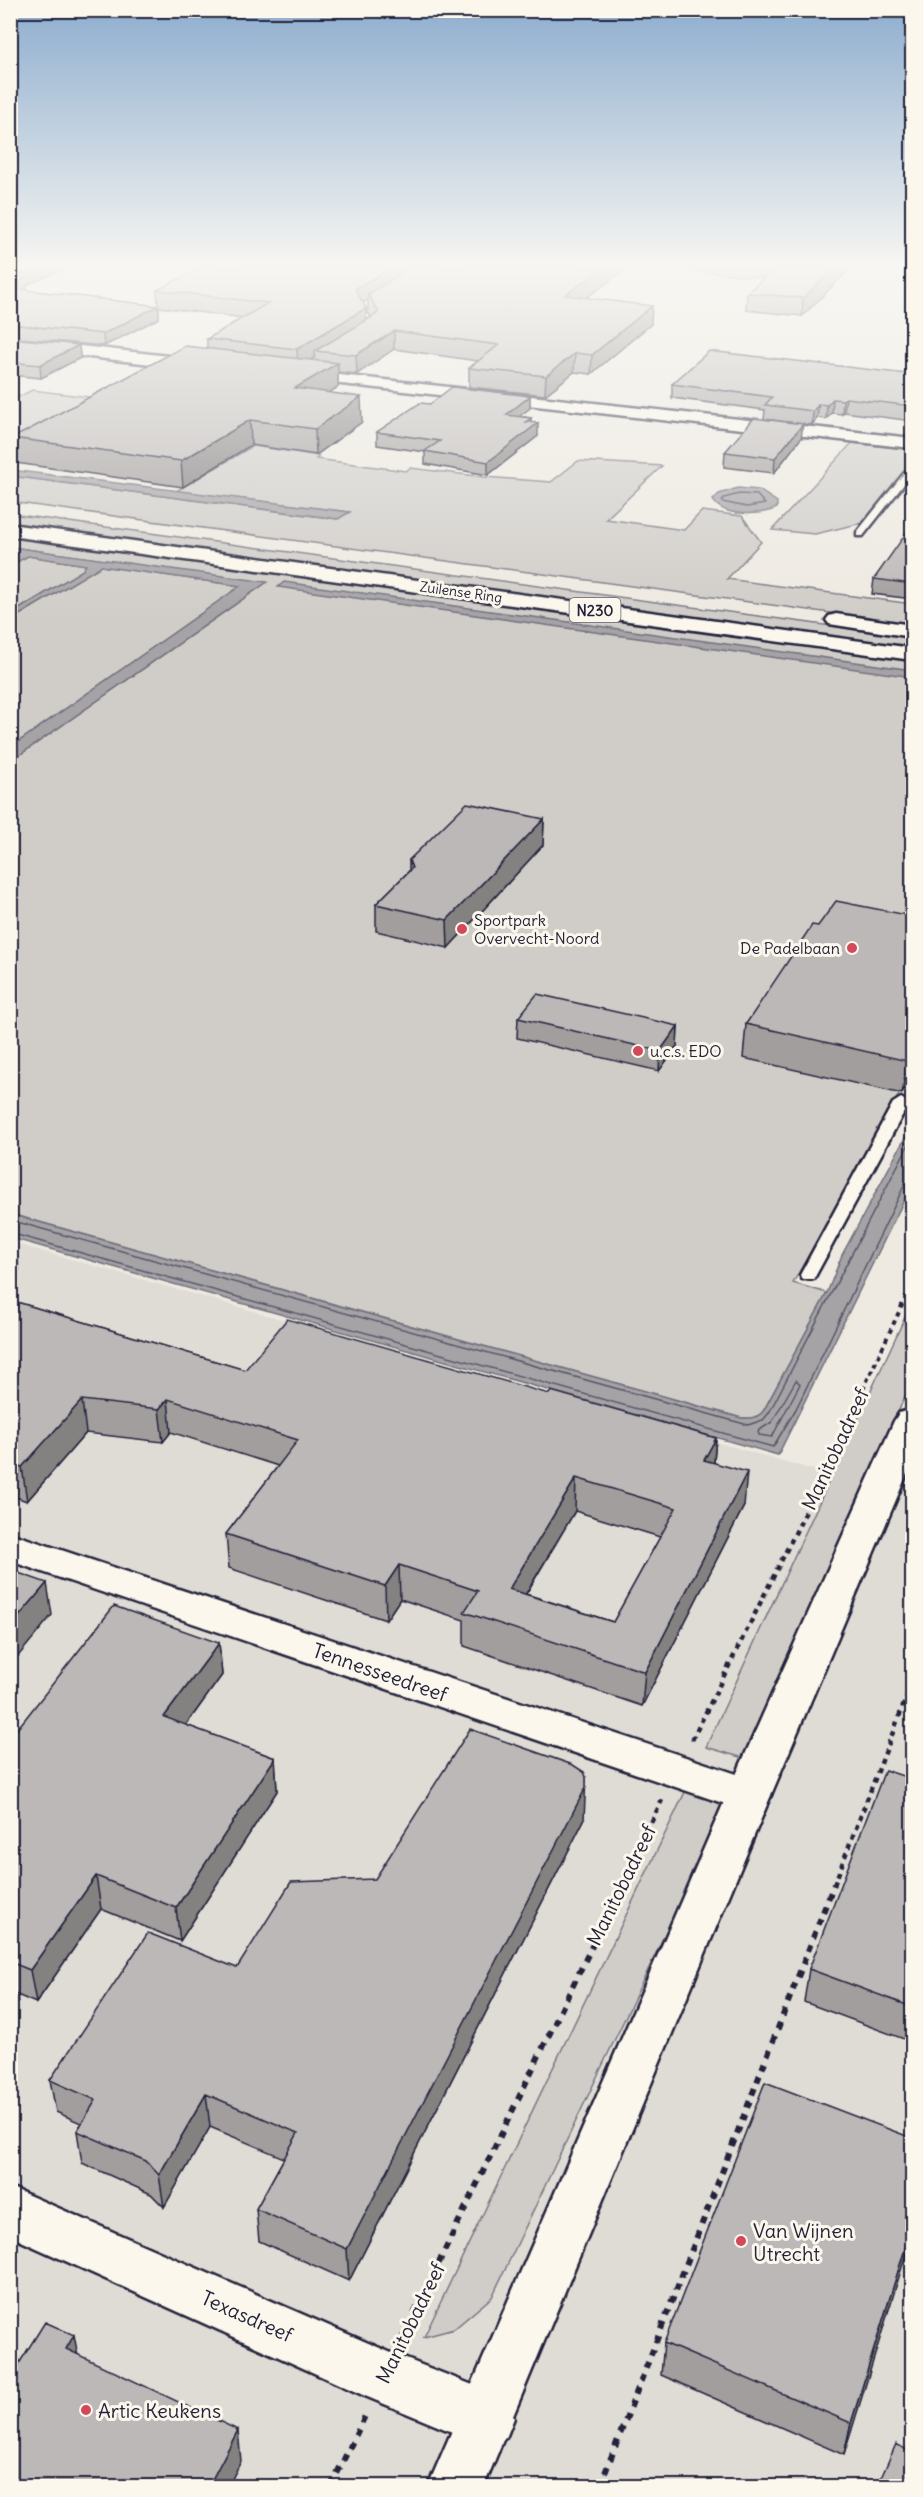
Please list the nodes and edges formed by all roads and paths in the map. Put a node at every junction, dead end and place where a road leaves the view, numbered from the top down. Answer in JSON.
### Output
{"nodes":[{"id":1,"x":393,"y":384,"type":"edge"},
{"id":2,"x":912,"y":442,"type":"edge"},
{"id":3,"x":912,"y":469,"type":"edge"},
{"id":4,"x":10,"y":530,"type":"edge"},
{"id":5,"x":860,"y":534,"type":"dead end"},
{"id":6,"x":818,"y":618,"type":"dead end"},
{"id":7,"x":912,"y":631,"type":"edge"},
{"id":8,"x":912,"y":654,"type":"edge"},
{"id":9,"x":901,"y":1102,"type":"dead end"},
{"id":10,"x":808,"y":1275,"type":"dead end"},
{"id":11,"x":912,"y":1284,"type":"edge"},
{"id":12,"x":912,"y":1421,"type":"edge"},
{"id":13,"x":10,"y":1548,"type":"edge"},
{"id":14,"x":912,"y":1683,"type":"edge"},
{"id":15,"x":676,"y":1771,"type":"junction"},
{"id":16,"x":749,"y":1795,"type":"junction"},
{"id":17,"x":10,"y":2211,"type":"edge"},
{"id":18,"x":384,"y":2377,"type":"junction"},
{"id":19,"x":486,"y":2418,"type":"junction"},
{"id":20,"x":331,"y":2487,"type":"edge"},
{"id":21,"x":456,"y":2487,"type":"edge"},
{"id":22,"x":600,"y":2487,"type":"edge"}],
"edges":[{"from":1,"to":2,"type":"street"},
{"from":3,"to":5,"type":"lane"},
{"from":4,"to":8,"type":"street","name":"Zuilense Ring","number":"N230"},
{"from":6,"to":7,"type":"street"},
{"from":9,"to":10,"type":"lane"},
{"from":11,"to":15,"type":"path","name":"Manitobadreef"},
{"from":12,"to":16,"type":"street"},
{"from":13,"to":15,"type":"street","name":"Tennesseedreef"},
{"from":14,"to":22,"type":"path"},
{"from":15,"to":16,"type":"street","name":"Tennesseedreef"},
{"from":15,"to":18,"type":"path","name":"Manitobadreef"},
{"from":16,"to":19,"type":"street"},
{"from":17,"to":18,"type":"street","name":"Texasdreef"},
{"from":18,"to":19,"type":"street","name":"Texasdreef"},
{"from":18,"to":20,"type":"path","name":"Manitobadreef"},
{"from":19,"to":21,"type":"street"}]}
